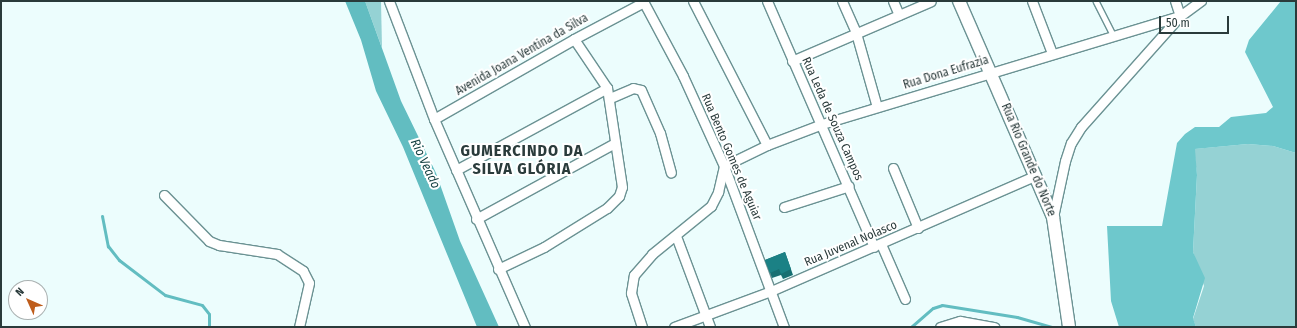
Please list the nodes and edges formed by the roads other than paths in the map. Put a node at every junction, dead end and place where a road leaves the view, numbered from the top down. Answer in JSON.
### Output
{"nodes":[{"id":1,"x":389,"y":1,"type":"edge"},
{"id":2,"x":693,"y":1,"type":"edge"},
{"id":3,"x":767,"y":1,"type":"edge"},
{"id":4,"x":842,"y":1,"type":"edge"},
{"id":5,"x":893,"y":1,"type":"edge"},
{"id":6,"x":931,"y":1,"type":"edge"},
{"id":7,"x":959,"y":1,"type":"edge"},
{"id":8,"x":1032,"y":1,"type":"edge"},
{"id":9,"x":1096,"y":1,"type":"edge"},
{"id":10,"x":1175,"y":1,"type":"edge"},
{"id":11,"x":1200,"y":1,"type":"edge"},
{"id":12,"x":643,"y":2,"type":"edge"},
{"id":13,"x":899,"y":15,"type":"junction"},
{"id":14,"x":1180,"y":16,"type":"junction"},
{"id":15,"x":856,"y":33,"type":"junction"},
{"id":16,"x":1113,"y":34,"type":"junction"},
{"id":17,"x":574,"y":39,"type":"junction"},
{"id":18,"x":1052,"y":53,"type":"junction"},
{"id":19,"x":792,"y":61,"type":"junction"},
{"id":20,"x":992,"y":73,"type":"junction"},
{"id":21,"x":607,"y":88,"type":"junction"},
{"id":22,"x":610,"y":98,"type":"junction"},
{"id":23,"x":877,"y":107,"type":"junction"},
{"id":24,"x":434,"y":120,"type":"junction"},
{"id":25,"x":822,"y":124,"type":"junction"},
{"id":26,"x":614,"y":144,"type":"junction"},
{"id":27,"x":767,"y":145,"type":"junction"},
{"id":28,"x":724,"y":166,"type":"junction"},
{"id":29,"x":892,"y":168,"type":"dead end"},
{"id":30,"x":456,"y":170,"type":"junction"},
{"id":31,"x":671,"y":173,"type":"dead end"},
{"id":32,"x":1036,"y":175,"type":"junction"},
{"id":33,"x":849,"y":186,"type":"junction"},
{"id":34,"x":164,"y":195,"type":"dead end"},
{"id":35,"x":784,"y":207,"type":"dead end"},
{"id":36,"x":1053,"y":217,"type":"junction"},
{"id":37,"x":476,"y":219,"type":"junction"},
{"id":38,"x":918,"y":228,"type":"junction"},
{"id":39,"x":676,"y":236,"type":"junction"},
{"id":40,"x":878,"y":246,"type":"junction"},
{"id":41,"x":498,"y":269,"type":"junction"},
{"id":42,"x":771,"y":291,"type":"junction"},
{"id":43,"x":905,"y":299,"type":"dead end"},
{"id":44,"x":706,"y":315,"type":"junction"},
{"id":45,"x":1069,"y":325,"type":"edge"},
{"id":46,"x":299,"y":327,"type":"edge"},
{"id":47,"x":524,"y":327,"type":"edge"},
{"id":48,"x":642,"y":327,"type":"edge"},
{"id":49,"x":674,"y":327,"type":"edge"},
{"id":50,"x":710,"y":327,"type":"edge"},
{"id":51,"x":784,"y":327,"type":"edge"},
{"id":52,"x":940,"y":327,"type":"edge"},
{"id":53,"x":994,"y":327,"type":"edge"}],
"edges":[{"from":1,"to":24,"type":"street"},
{"from":2,"to":27,"type":"street"},
{"from":3,"to":19,"type":"street","name":"Rua Leda de Souza Campos"},
{"from":4,"to":15,"type":"street"},
{"from":5,"to":13,"type":"street"},
{"from":6,"to":13,"type":"street"},
{"from":7,"to":20,"type":"main road","name":"Rua Rio Grande do Norte"},
{"from":8,"to":18,"type":"street"},
{"from":9,"to":16,"type":"lane"},
{"from":10,"to":14,"type":"street"},
{"from":11,"to":14,"type":"street"},
{"from":12,"to":17,"type":"street","name":"Avenida Joana Ventina da Silva"},
{"from":12,"to":28,"type":"street","name":"Rua Bento Gomes de Aguiar"},
{"from":13,"to":15,"type":"street"},
{"from":14,"to":16,"type":"street","name":"Rua Dona Eufrazia"},
{"from":14,"to":36,"type":"street"},
{"from":15,"to":19,"type":"street"},
{"from":15,"to":23,"type":"street"},
{"from":16,"to":18,"type":"street","name":"Rua Dona Eufrazia"},
{"from":17,"to":21,"type":"street"},
{"from":17,"to":24,"type":"street","name":"Avenida Joana Ventina da Silva"},
{"from":18,"to":20,"type":"street","name":"Rua Dona Eufrazia"},
{"from":19,"to":25,"type":"street","name":"Rua Leda de Souza Campos"},
{"from":20,"to":23,"type":"street","name":"Rua Dona Eufrazia"},
{"from":20,"to":32,"type":"main road","name":"Rua Rio Grande do Norte"},
{"from":21,"to":22,"type":"street"},
{"from":21,"to":30,"type":"street"},
{"from":22,"to":26,"type":"street"},
{"from":22,"to":31,"type":"street"},
{"from":23,"to":25,"type":"street","name":"Rua Dona Eufrazia"},
{"from":24,"to":30,"type":"street"},
{"from":25,"to":27,"type":"street","name":"Rua Dona Eufrazia"},
{"from":25,"to":33,"type":"street","name":"Rua Leda de Souza Campos"},
{"from":26,"to":37,"type":"street"},
{"from":26,"to":41,"type":"street"},
{"from":27,"to":28,"type":"street","name":"Rua Dona Eufrazia"},
{"from":28,"to":39,"type":"street"},
{"from":28,"to":42,"type":"street","name":"Rua Bento Gomes de Aguiar"},
{"from":29,"to":38,"type":"street"},
{"from":30,"to":37,"type":"street"},
{"from":32,"to":36,"type":"main road","name":"Rua Rio Grande do Norte"},
{"from":32,"to":38,"type":"street","name":"Rua Juvenal Nolasco"},
{"from":33,"to":35,"type":"street"},
{"from":33,"to":40,"type":"street","name":"Rua Leda de Souza Campos"},
{"from":34,"to":46,"type":"street"},
{"from":36,"to":45,"type":"main road","name":"Rua Rio Grande do Norte"},
{"from":37,"to":41,"type":"street"},
{"from":38,"to":40,"type":"street","name":"Rua Juvenal Nolasco"},
{"from":39,"to":44,"type":"street"},
{"from":39,"to":48,"type":"street"},
{"from":40,"to":42,"type":"street","name":"Rua Juvenal Nolasco"},
{"from":40,"to":43,"type":"street","name":"Rua Leda de Souza Campos"},
{"from":41,"to":47,"type":"street"},
{"from":42,"to":44,"type":"street","name":"Rua Juvenal Nolasco"},
{"from":42,"to":51,"type":"street","name":"Rua Bento Gomes de Aguiar"},
{"from":44,"to":49,"type":"street","name":"Rua Juvenal Nolasco"},
{"from":44,"to":50,"type":"street"},
{"from":52,"to":53,"type":"street"}]}
